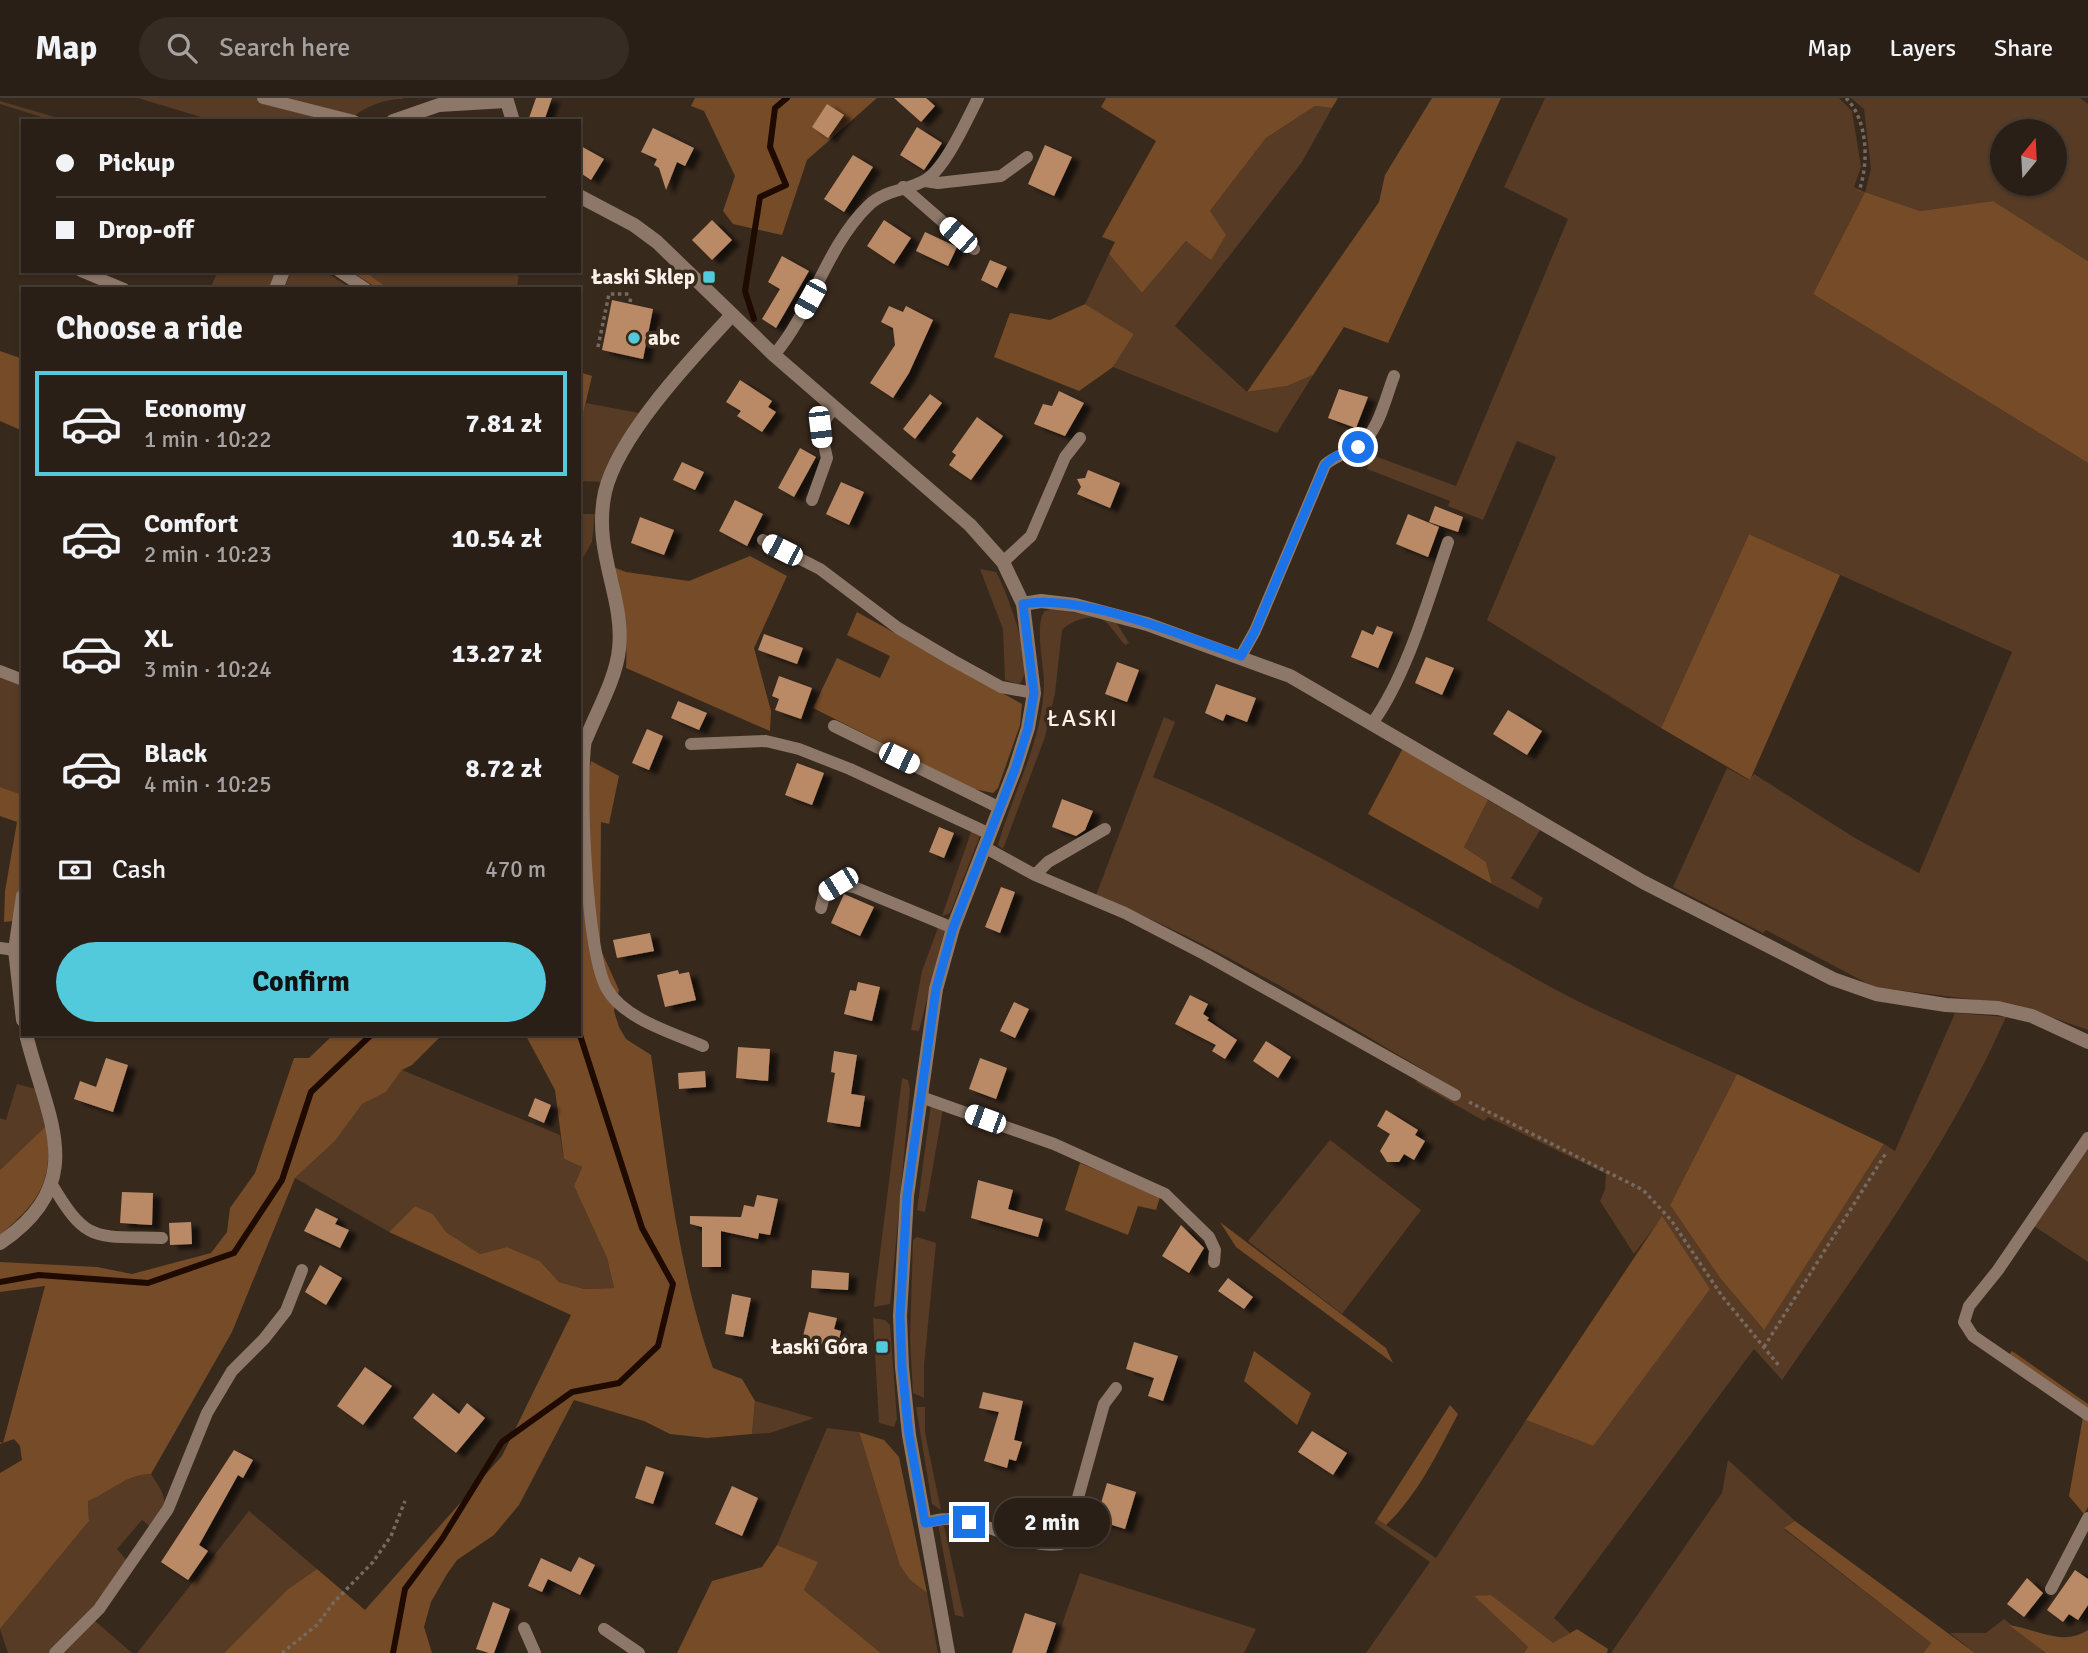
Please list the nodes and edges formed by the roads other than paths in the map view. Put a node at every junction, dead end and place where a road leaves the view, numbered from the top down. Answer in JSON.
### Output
{"nodes":[{"id":1,"x":262,"y":98,"type":"edge"},
{"id":2,"x":978,"y":98,"type":"edge"},
{"id":3,"x":506,"y":99,"type":"edge"},
{"id":4,"x":346,"y":119,"type":"edge"},
{"id":5,"x":399,"y":119,"type":"edge"},
{"id":6,"x":512,"y":119,"type":"edge"},
{"id":7,"x":1027,"y":157,"type":"dead end"},
{"id":8,"x":925,"y":181,"type":"junction"},
{"id":9,"x":903,"y":187,"type":"junction"},
{"id":10,"x":581,"y":196,"type":"edge"},
{"id":11,"x":974,"y":249,"type":"dead end"},
{"id":12,"x":86,"y":273,"type":"edge"},
{"id":13,"x":342,"y":273,"type":"edge"},
{"id":14,"x":119,"y":287,"type":"edge"},
{"id":15,"x":363,"y":287,"type":"edge"},
{"id":16,"x":731,"y":316,"type":"junction"},
{"id":17,"x":774,"y":355,"type":"junction"},
{"id":18,"x":1394,"y":376,"type":"dead end"},
{"id":19,"x":833,"y":409,"type":"junction"},
{"id":20,"x":1080,"y":438,"type":"dead end"},
{"id":21,"x":812,"y":500,"type":"dead end"},
{"id":22,"x":763,"y":540,"type":"dead end"},
{"id":23,"x":1448,"y":542,"type":"dead end"},
{"id":24,"x":1003,"y":562,"type":"junction"},
{"id":25,"x":1023,"y":604,"type":"junction"},
{"id":26,"x":1241,"y":656,"type":"junction"},
{"id":27,"x":0,"y":671,"type":"edge"},
{"id":28,"x":21,"y":679,"type":"edge"},
{"id":29,"x":1034,"y":693,"type":"junction"},
{"id":30,"x":1373,"y":722,"type":"junction"},
{"id":31,"x":834,"y":726,"type":"dead end"},
{"id":32,"x":586,"y":739,"type":"joint"},
{"id":33,"x":691,"y":744,"type":"dead end"},
{"id":34,"x":1000,"y":808,"type":"junction"},
{"id":35,"x":1105,"y":829,"type":"dead end"},
{"id":36,"x":987,"y":840,"type":"junction"},
{"id":37,"x":1035,"y":875,"type":"junction"},
{"id":38,"x":821,"y":908,"type":"dead end"},
{"id":39,"x":21,"y":910,"type":"edge"},
{"id":40,"x":953,"y":928,"type":"junction"},
{"id":41,"x":0,"y":948,"type":"edge"},
{"id":42,"x":15,"y":950,"type":"junction"},
{"id":43,"x":20,"y":978,"type":"edge"},
{"id":44,"x":27,"y":1036,"type":"edge"},
{"id":45,"x":2088,"y":1042,"type":"edge"},
{"id":46,"x":703,"y":1046,"type":"dead end"},
{"id":47,"x":1455,"y":1095,"type":"road end"},
{"id":48,"x":920,"y":1097,"type":"junction"},
{"id":49,"x":2088,"y":1138,"type":"edge"},
{"id":50,"x":51,"y":1183,"type":"junction"},
{"id":51,"x":162,"y":1238,"type":"dead end"},
{"id":52,"x":0,"y":1243,"type":"edge"},
{"id":53,"x":1214,"y":1262,"type":"dead end"},
{"id":54,"x":302,"y":1270,"type":"dead end"},
{"id":55,"x":1116,"y":1388,"type":"dead end"},
{"id":56,"x":2088,"y":1415,"type":"edge"},
{"id":57,"x":2088,"y":1518,"type":"edge"},
{"id":58,"x":925,"y":1523,"type":"junction"},
{"id":59,"x":2051,"y":1589,"type":"dead end"},
{"id":60,"x":524,"y":1628,"type":"dead end"},
{"id":61,"x":604,"y":1629,"type":"dead end"},
{"id":62,"x":55,"y":1653,"type":"edge"},
{"id":63,"x":535,"y":1653,"type":"edge"},
{"id":64,"x":639,"y":1653,"type":"edge"},
{"id":65,"x":948,"y":1653,"type":"edge"}],
"edges":[{"from":1,"to":4,"type":"lane"},
{"from":2,"to":8,"type":"lane"},
{"from":3,"to":5,"type":"street"},
{"from":3,"to":6,"type":"street"},
{"from":7,"to":8,"type":"lane"},
{"from":8,"to":9,"type":"lane"},
{"from":9,"to":11,"type":"lane"},
{"from":9,"to":17,"type":"lane"},
{"from":10,"to":16,"type":"street"},
{"from":12,"to":14,"type":"lane"},
{"from":13,"to":15,"type":"lane"},
{"from":16,"to":17,"type":"street"},
{"from":16,"to":32,"type":"street"},
{"from":17,"to":19,"type":"street"},
{"from":18,"to":26,"type":"lane"},
{"from":19,"to":21,"type":"lane"},
{"from":19,"to":24,"type":"street"},
{"from":20,"to":24,"type":"lane"},
{"from":22,"to":29,"type":"lane"},
{"from":23,"to":30,"type":"lane"},
{"from":24,"to":25,"type":"street"},
{"from":25,"to":26,"type":"street"},
{"from":25,"to":29,"type":"street"},
{"from":26,"to":30,"type":"street"},
{"from":27,"to":28,"type":"lane"},
{"from":29,"to":34,"type":"street"},
{"from":30,"to":45,"type":"street"},
{"from":31,"to":34,"type":"lane"},
{"from":32,"to":46,"type":"lane"},
{"from":33,"to":36,"type":"lane"},
{"from":34,"to":36,"type":"street"},
{"from":35,"to":37,"type":"lane"},
{"from":36,"to":37,"type":"lane"},
{"from":36,"to":40,"type":"street"},
{"from":37,"to":47,"type":"lane"},
{"from":38,"to":40,"type":"lane"},
{"from":39,"to":42,"type":"street"},
{"from":40,"to":48,"type":"street"},
{"from":41,"to":42,"type":"lane"},
{"from":42,"to":43,"type":"street"},
{"from":44,"to":50,"type":"street"},
{"from":48,"to":53,"type":"lane"},
{"from":48,"to":58,"type":"street"},
{"from":49,"to":56,"type":"lane"},
{"from":50,"to":51,"type":"lane"},
{"from":50,"to":52,"type":"street"},
{"from":54,"to":62,"type":"lane"},
{"from":55,"to":58,"type":"lane"},
{"from":57,"to":59,"type":"lane"},
{"from":58,"to":65,"type":"street"},
{"from":60,"to":63,"type":"lane"},
{"from":61,"to":64,"type":"lane"}]}
